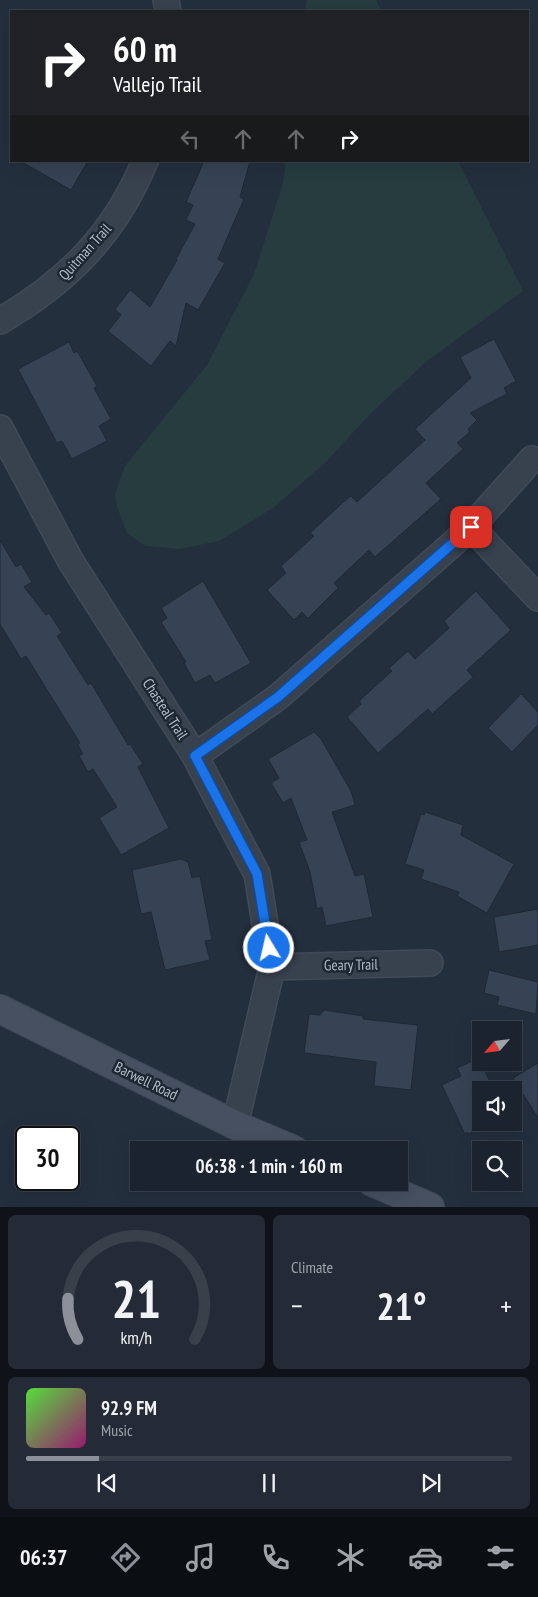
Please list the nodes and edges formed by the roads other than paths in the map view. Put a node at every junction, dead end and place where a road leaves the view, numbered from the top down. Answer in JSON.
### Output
{"nodes":[{"id":1,"x":145,"y":162,"type":"edge"},
{"id":2,"x":0,"y":321,"type":"edge"},
{"id":3,"x":0,"y":428,"type":"edge"},
{"id":4,"x":532,"y":459,"type":"dead end"},
{"id":5,"x":471,"y":527,"type":"junction"},
{"id":6,"x":538,"y":598,"type":"edge"},
{"id":7,"x":195,"y":756,"type":"junction"},
{"id":8,"x":430,"y":963,"type":"dead end"},
{"id":9,"x":272,"y":967,"type":"junction"},
{"id":10,"x":0,"y":1008,"type":"edge"},
{"id":11,"x":235,"y":1125,"type":"junction"},
{"id":12,"x":273,"y":1141,"type":"edge"},
{"id":13,"x":393,"y":1191,"type":"edge"},
{"id":14,"x":430,"y":1207,"type":"edge"}],
"edges":[{"from":1,"to":2,"type":"street","name":"Quitman Trail"},
{"from":3,"to":7,"type":"street","name":"Chasteal Trail"},
{"from":4,"to":5,"type":"street"},
{"from":5,"to":6,"type":"street"},
{"from":5,"to":7,"type":"street"},
{"from":7,"to":9,"type":"street","name":"Chasteal Trail"},
{"from":8,"to":9,"type":"street","name":"Geary Trail"},
{"from":9,"to":11,"type":"street","name":"Chasteal Trail"},
{"from":10,"to":11,"type":"street","name":"Barwell Road"},
{"from":11,"to":12,"type":"street","name":"Barwell Road"},
{"from":13,"to":14,"type":"street"}]}
